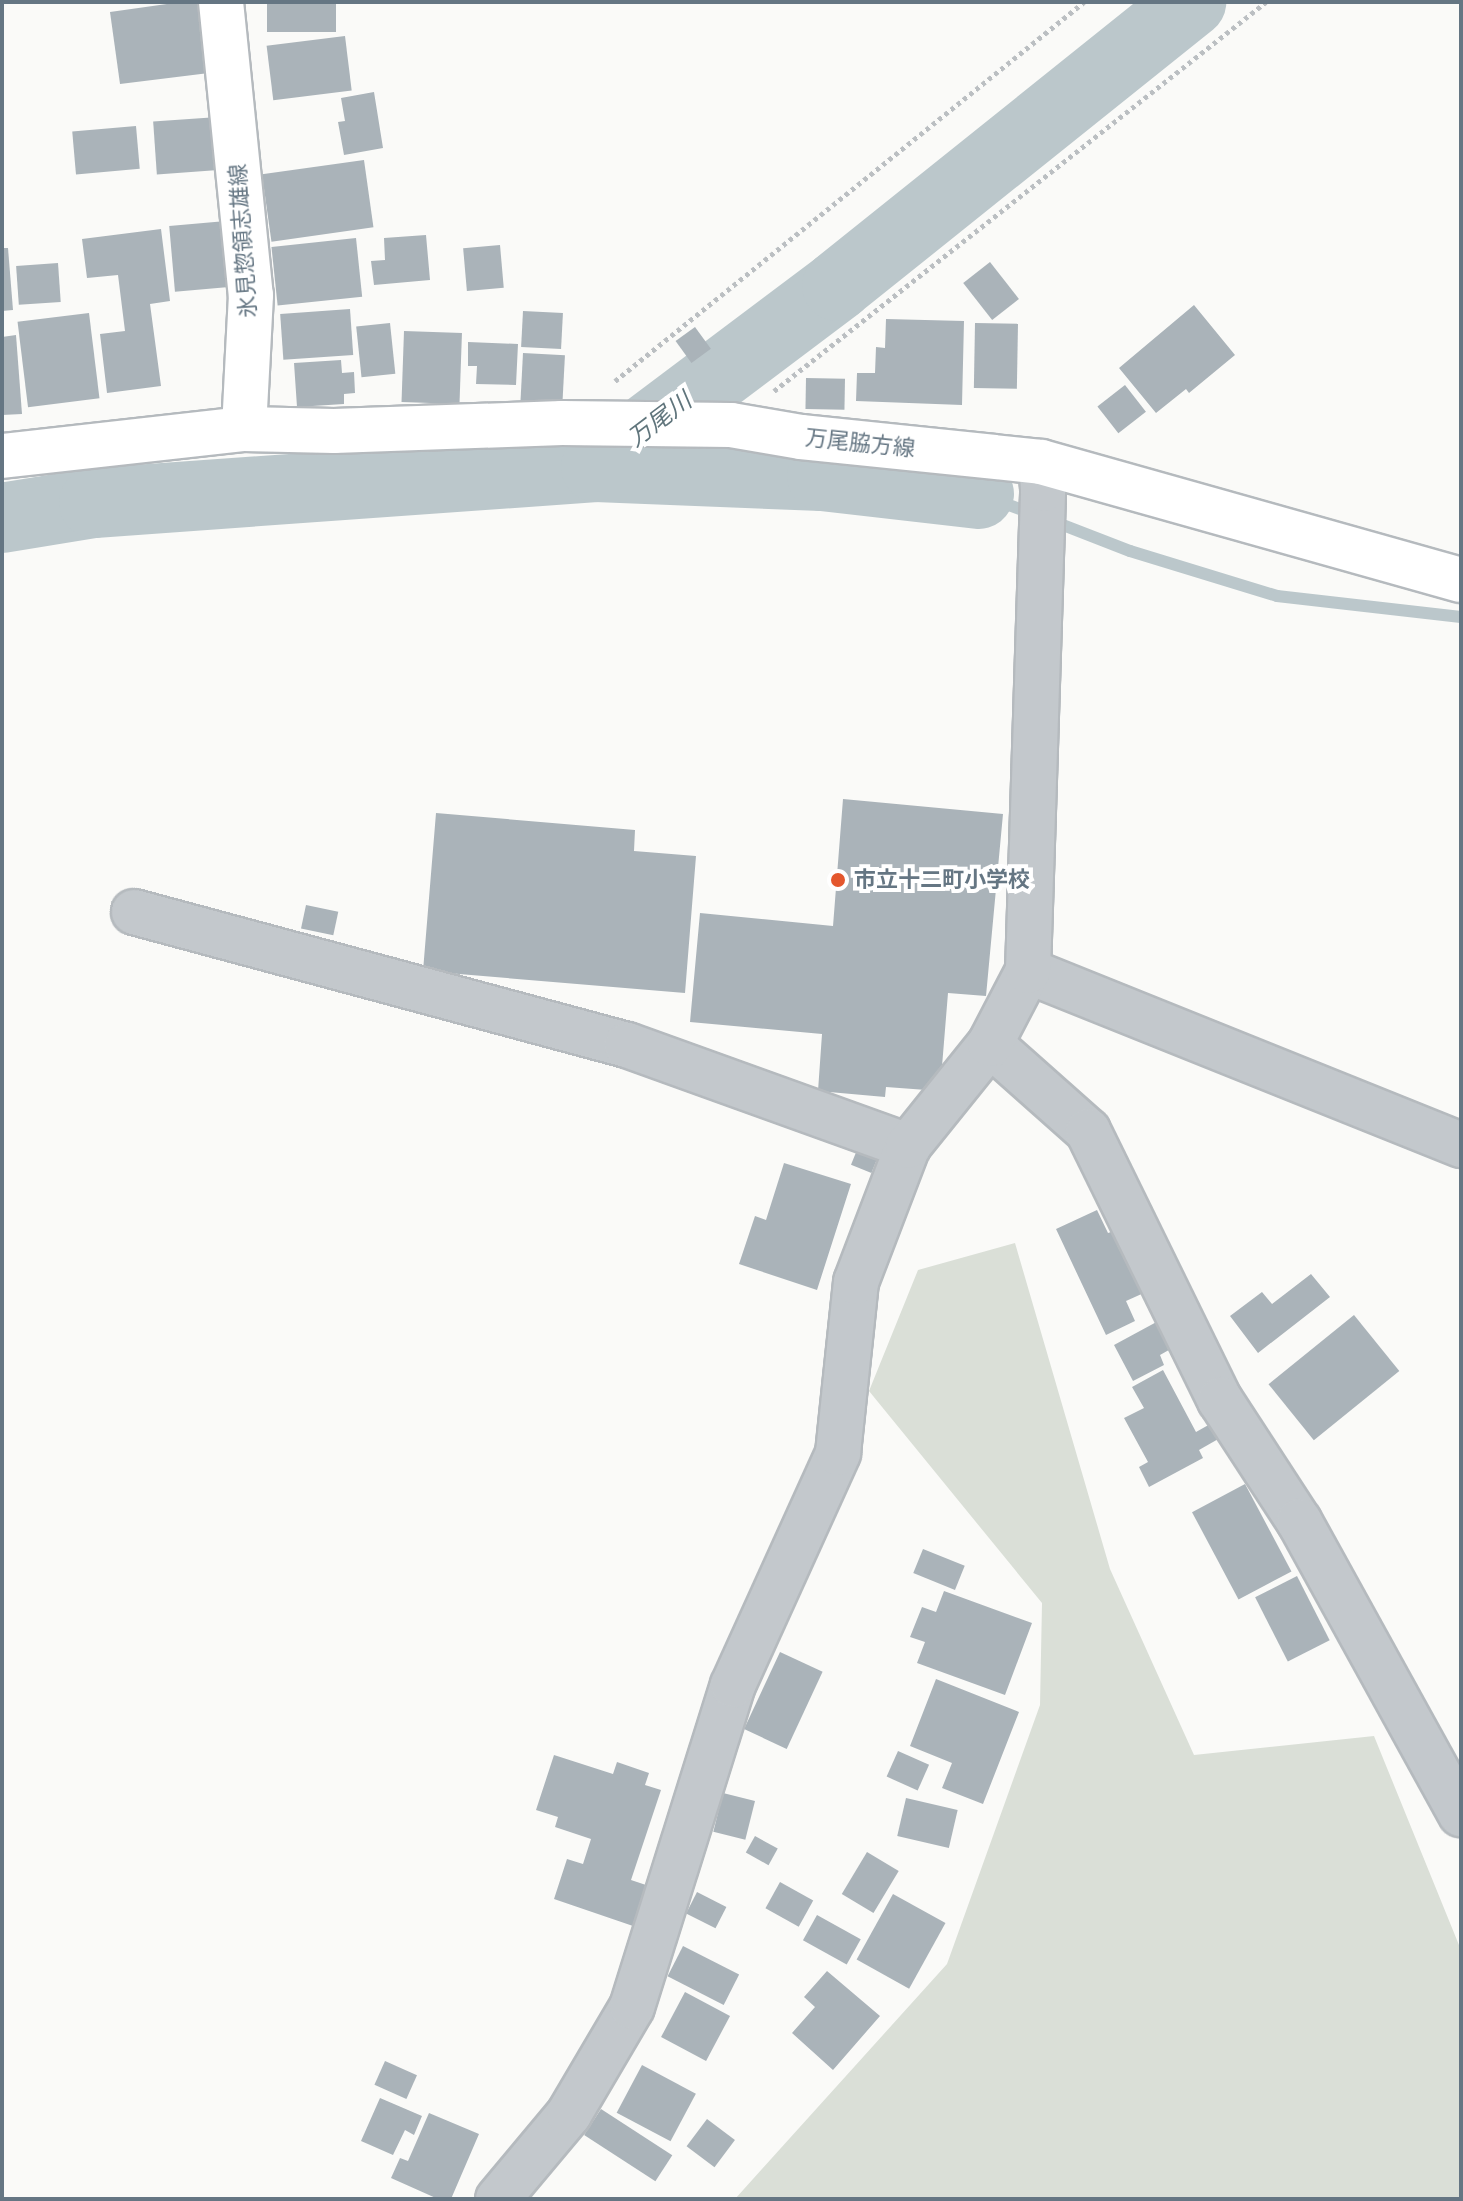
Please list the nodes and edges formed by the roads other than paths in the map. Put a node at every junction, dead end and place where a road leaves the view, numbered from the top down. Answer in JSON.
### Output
{"nodes":[{"id":1,"x":221,"y":2,"type":"edge"},
{"id":2,"x":244,"y":429,"type":"junction"},
{"id":3,"x":2,"y":456,"type":"edge"},
{"id":4,"x":1042,"y":476,"type":"junction"},
{"id":5,"x":1454,"y":573,"type":"edge"},
{"id":6,"x":134,"y":912,"type":"dead end"},
{"id":7,"x":1028,"y":971,"type":"junction"},
{"id":8,"x":990,"y":1044,"type":"junction"},
{"id":9,"x":1461,"y":1145,"type":"edge"},
{"id":10,"x":908,"y":1146,"type":"junction"},
{"id":11,"x":1461,"y":1814,"type":"edge"},
{"id":12,"x":498,"y":2199,"type":"edge"}],
"edges":[{"from":1,"to":2,"type":"main road","name":"氷見惣領志雄線"},
{"from":2,"to":3,"type":"main road"},
{"from":2,"to":4,"type":"main road","name":"万尾脇方線"},
{"from":4,"to":5,"type":"main road","name":"万尾脇方線"},
{"from":4,"to":7,"type":"street"},
{"from":6,"to":10,"type":"street"},
{"from":7,"to":8,"type":"street"},
{"from":7,"to":9,"type":"street"},
{"from":8,"to":10,"type":"street"},
{"from":8,"to":11,"type":"street"},
{"from":10,"to":12,"type":"street"}]}
